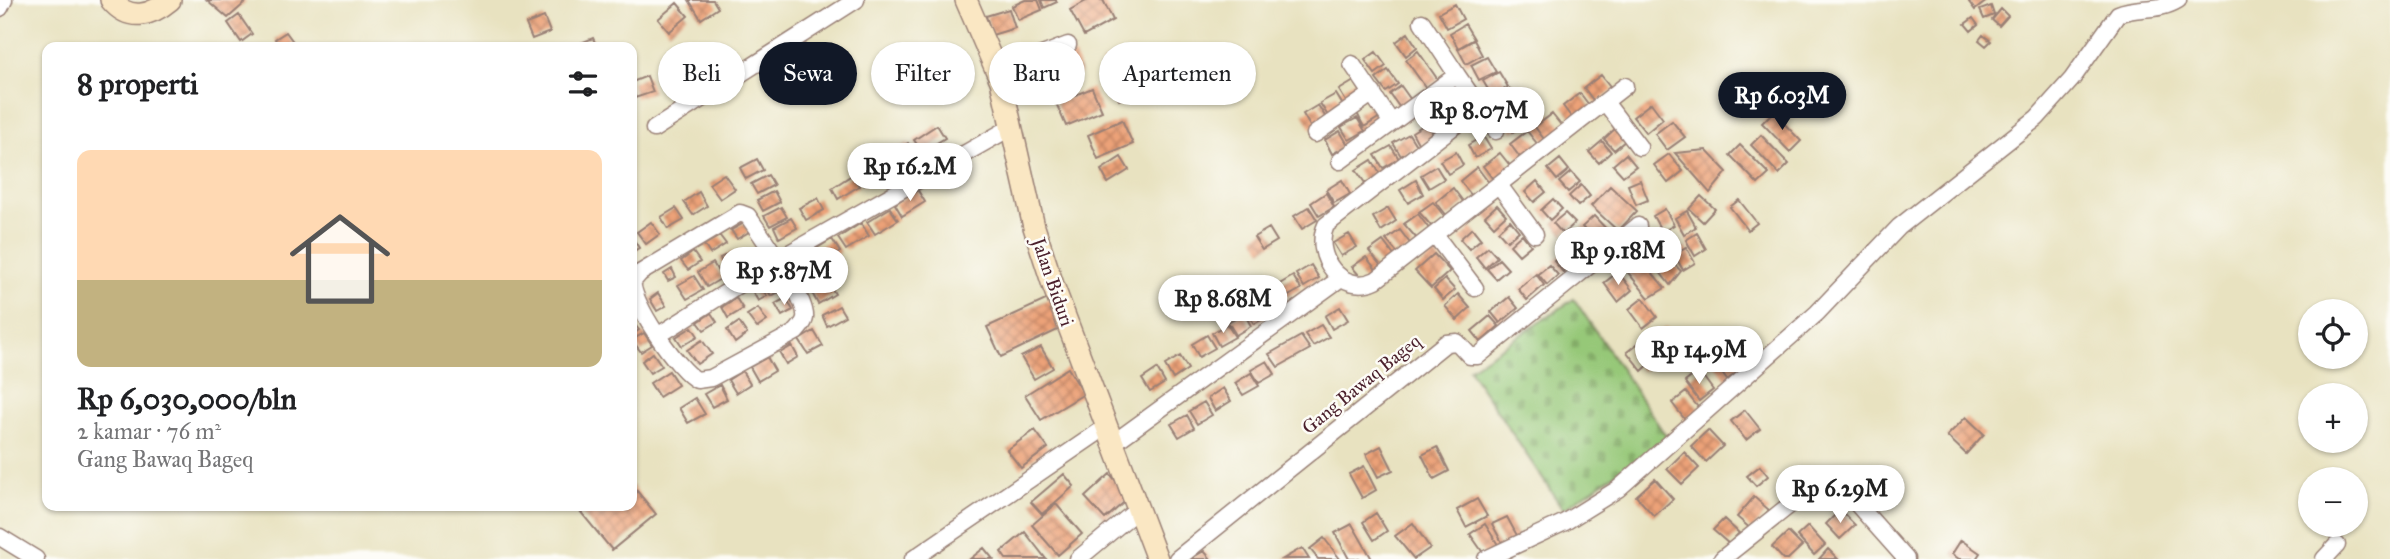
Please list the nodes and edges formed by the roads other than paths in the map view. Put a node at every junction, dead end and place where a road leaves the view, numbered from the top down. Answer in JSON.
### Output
{"nodes":[{"id":1,"x":4,"y":0,"type":"edge"},
{"id":2,"x":111,"y":0,"type":"edge"},
{"id":3,"x":170,"y":0,"type":"edge"},
{"id":4,"x":856,"y":0,"type":"edge"},
{"id":5,"x":966,"y":0,"type":"edge"},
{"id":6,"x":2178,"y":0,"type":"edge"},
{"id":7,"x":0,"y":8,"type":"edge"},
{"id":8,"x":1422,"y":22,"type":"dead end"},
{"id":9,"x":989,"y":52,"type":"edge"},
{"id":10,"x":1352,"y":64,"type":"dead end"},
{"id":11,"x":1457,"y":75,"type":"junction"},
{"id":12,"x":1625,"y":86,"type":"dead end"},
{"id":13,"x":1373,"y":93,"type":"junction"},
{"id":14,"x":1605,"y":102,"type":"junction"},
{"id":15,"x":1005,"y":105,"type":"edge"},
{"id":16,"x":1479,"y":107,"type":"junction"},
{"id":17,"x":1392,"y":123,"type":"junction"},
{"id":18,"x":1010,"y":128,"type":"junction"},
{"id":19,"x":654,"y":129,"type":"dead end"},
{"id":20,"x":1496,"y":131,"type":"dead end"},
{"id":21,"x":1315,"y":134,"type":"dead end"},
{"id":22,"x":1639,"y":147,"type":"dead end"},
{"id":23,"x":1340,"y":161,"type":"dead end"},
{"id":24,"x":1499,"y":185,"type":"junction"},
{"id":25,"x":1638,"y":226,"type":"dead end"},
{"id":26,"x":1435,"y":234,"type":"junction"},
{"id":27,"x":1535,"y":234,"type":"dead end"},
{"id":28,"x":778,"y":260,"type":"junction"},
{"id":29,"x":637,"y":276,"type":"edge"},
{"id":30,"x":1341,"y":278,"type":"junction"},
{"id":31,"x":1475,"y":288,"type":"dead end"},
{"id":32,"x":637,"y":299,"type":"edge"},
{"id":33,"x":659,"y":335,"type":"junction"},
{"id":34,"x":1109,"y":436,"type":"junction"},
{"id":35,"x":1136,"y":510,"type":"junction"},
{"id":36,"x":0,"y":537,"type":"edge"},
{"id":37,"x":2337,"y":545,"type":"dead end"},
{"id":38,"x":36,"y":559,"type":"edge"},
{"id":39,"x":913,"y":559,"type":"edge"},
{"id":40,"x":1078,"y":559,"type":"edge"},
{"id":41,"x":1157,"y":559,"type":"edge"},
{"id":42,"x":1177,"y":559,"type":"edge"},
{"id":43,"x":1486,"y":559,"type":"edge"},
{"id":44,"x":1722,"y":559,"type":"edge"},
{"id":45,"x":1906,"y":559,"type":"edge"},
{"id":46,"x":2324,"y":559,"type":"edge"}],
"edges":[{"from":1,"to":7,"type":"street"},
{"from":2,"to":3,"type":"street"},
{"from":4,"to":19,"type":"street"},
{"from":5,"to":9,"type":"street","name":"Jalan Biduri"},
{"from":6,"to":43,"type":"street"},
{"from":8,"to":11,"type":"street"},
{"from":10,"to":13,"type":"street"},
{"from":11,"to":16,"type":"street"},
{"from":11,"to":17,"type":"street"},
{"from":12,"to":14,"type":"street"},
{"from":13,"to":17,"type":"street"},
{"from":13,"to":21,"type":"street"},
{"from":14,"to":22,"type":"street"},
{"from":14,"to":24,"type":"street"},
{"from":15,"to":18,"type":"street","name":"Jalan Biduri"},
{"from":16,"to":20,"type":"street"},
{"from":16,"to":30,"type":"street"},
{"from":17,"to":23,"type":"street"},
{"from":18,"to":28,"type":"street"},
{"from":18,"to":34,"type":"street","name":"Jalan Biduri"},
{"from":24,"to":26,"type":"street"},
{"from":24,"to":27,"type":"street"},
{"from":25,"to":42,"type":"street","name":"Gang Bawaq Bageq"},
{"from":26,"to":30,"type":"street"},
{"from":26,"to":31,"type":"street"},
{"from":28,"to":29,"type":"street"},
{"from":28,"to":33,"type":"street"},
{"from":28,"to":33,"type":"street"},
{"from":30,"to":34,"type":"street"},
{"from":32,"to":33,"type":"street"},
{"from":34,"to":35,"type":"street","name":"Jalan Biduri"},
{"from":34,"to":39,"type":"street"},
{"from":35,"to":40,"type":"street"},
{"from":35,"to":41,"type":"street","name":"Jalan Biduri"},
{"from":36,"to":38,"type":"street"},
{"from":37,"to":46,"type":"street"},
{"from":44,"to":45,"type":"street"}]}
